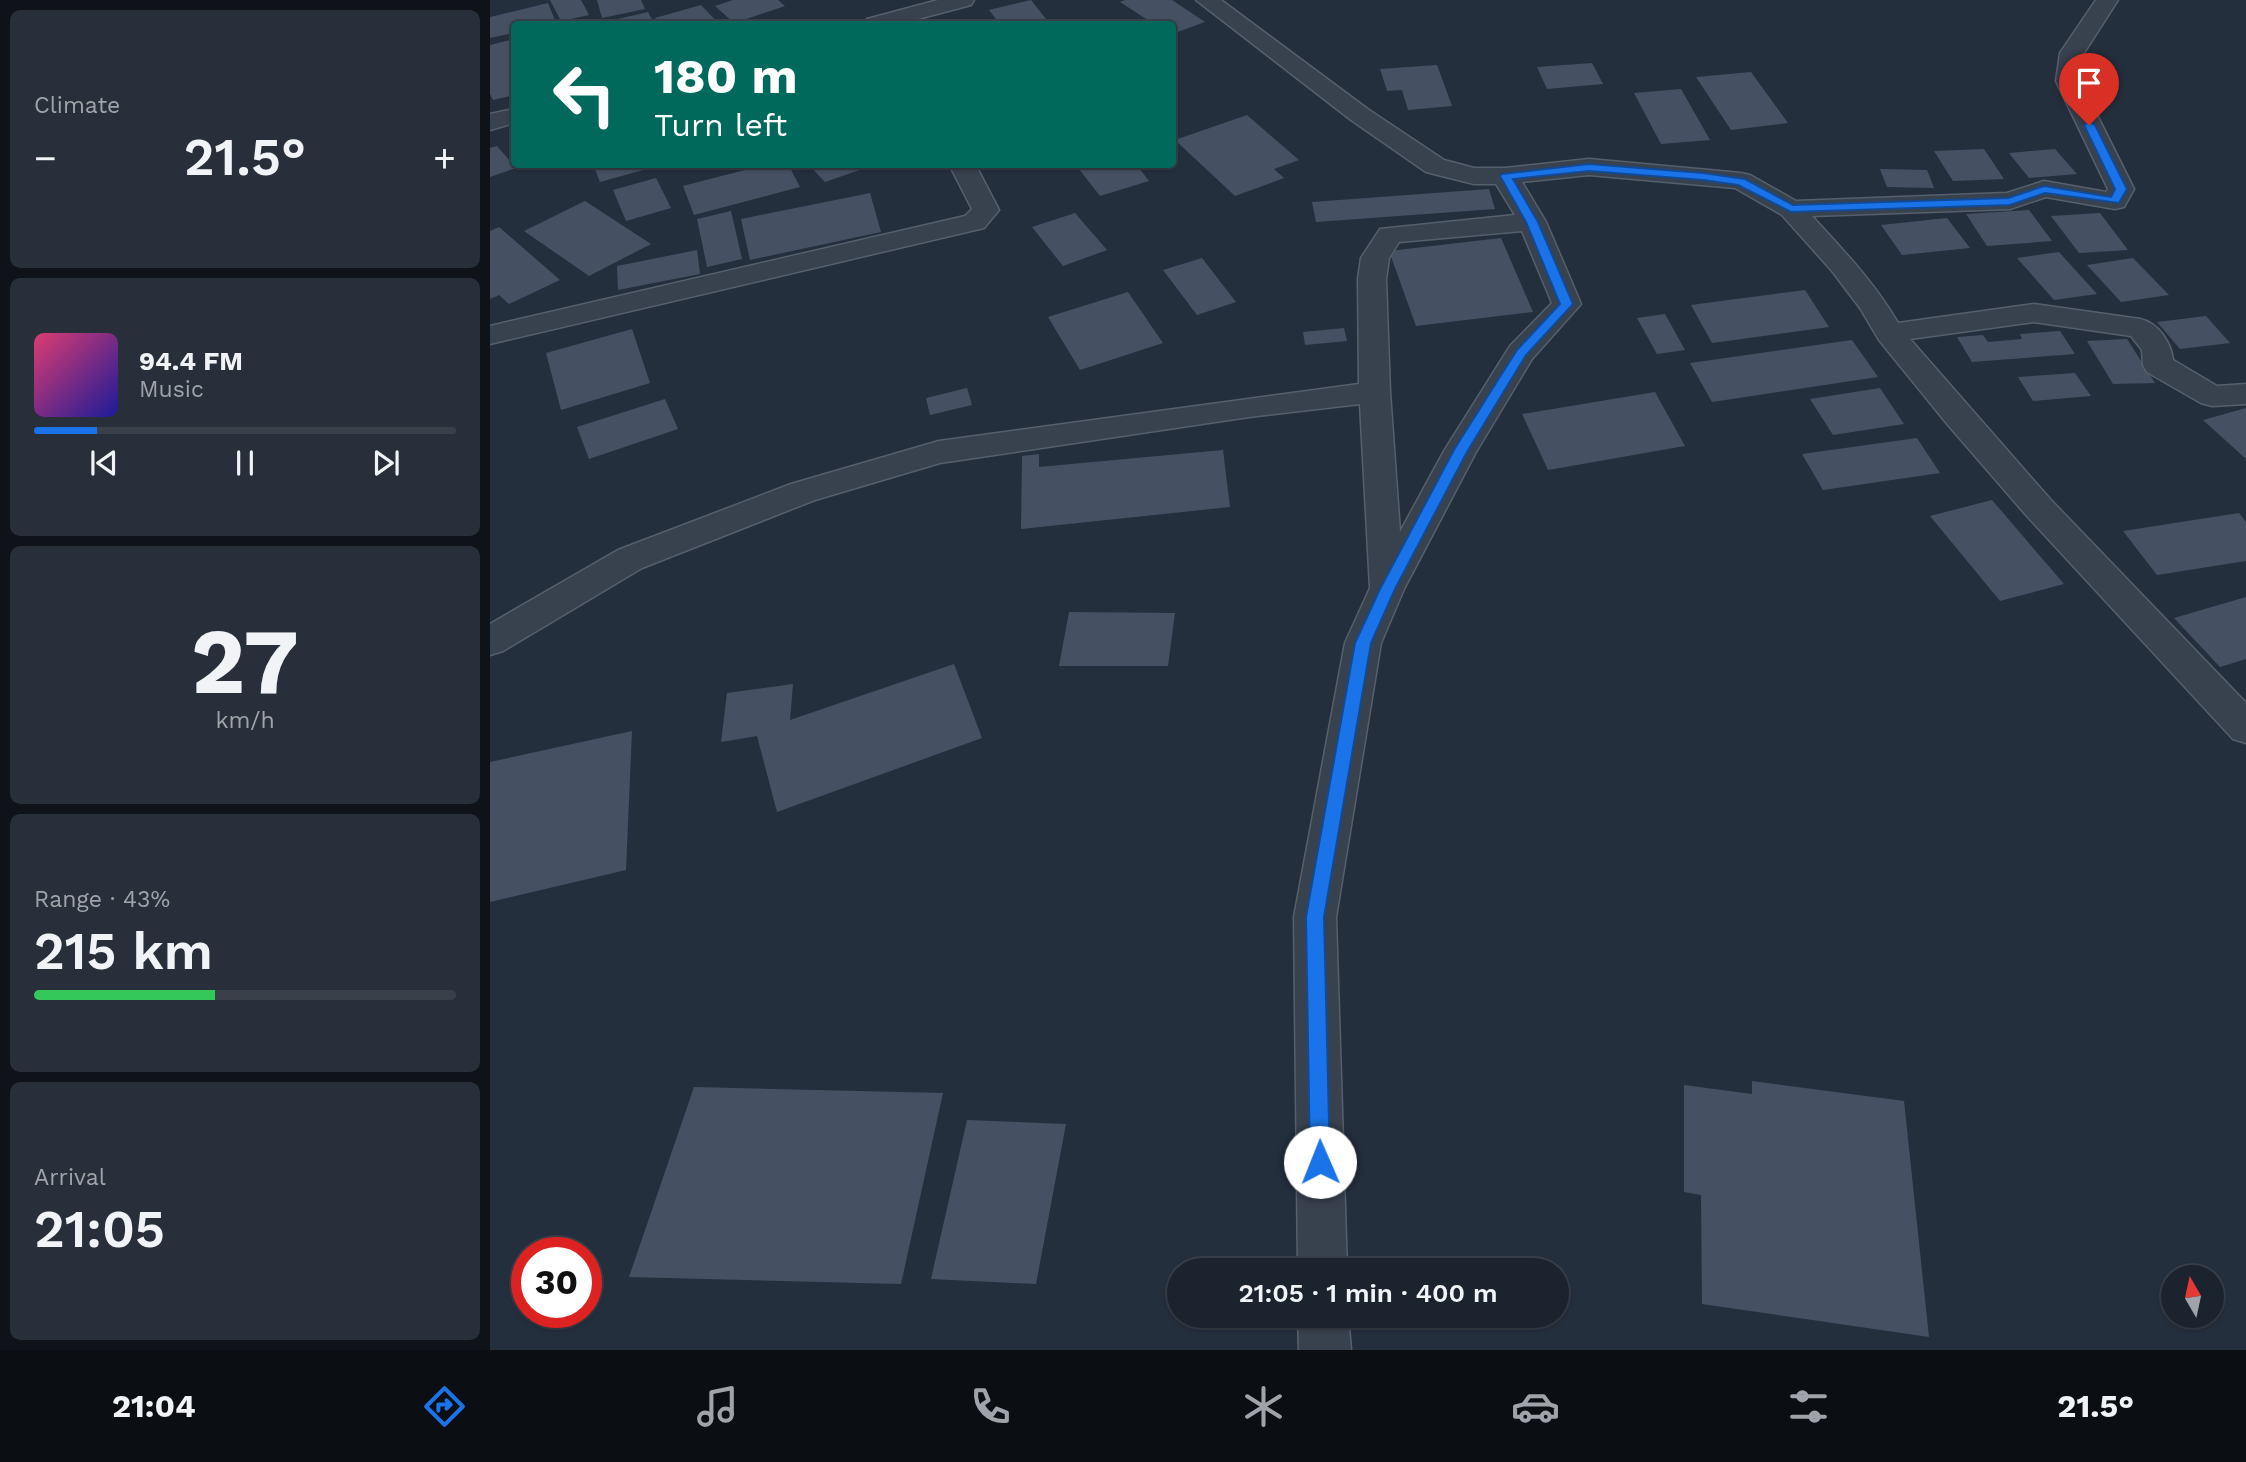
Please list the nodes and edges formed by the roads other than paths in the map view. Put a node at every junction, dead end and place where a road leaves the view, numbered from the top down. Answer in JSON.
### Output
{"nodes":[{"id":1,"x":963,"y":0,"type":"edge"},
{"id":2,"x":1207,"y":0,"type":"edge"},
{"id":3,"x":2107,"y":0,"type":"edge"},
{"id":4,"x":886,"y":21,"type":"edge"},
{"id":5,"x":511,"y":117,"type":"edge"},
{"id":6,"x":490,"y":122,"type":"edge"},
{"id":7,"x":964,"y":168,"type":"edge"},
{"id":8,"x":1506,"y":176,"type":"junction"},
{"id":9,"x":1791,"y":209,"type":"junction"},
{"id":10,"x":1532,"y":222,"type":"junction"},
{"id":11,"x":1889,"y":333,"type":"junction"},
{"id":12,"x":490,"y":335,"type":"edge"},
{"id":13,"x":1375,"y":392,"type":"junction"},
{"id":14,"x":2246,"y":394,"type":"edge"},
{"id":15,"x":1387,"y":589,"type":"junction"},
{"id":16,"x":490,"y":641,"type":"edge"},
{"id":17,"x":2246,"y":728,"type":"edge"},
{"id":18,"x":1322,"y":1258,"type":"edge"},
{"id":19,"x":1324,"y":1328,"type":"edge"},
{"id":20,"x":1325,"y":1350,"type":"edge"}],
"edges":[{"from":1,"to":4,"type":"street"},
{"from":2,"to":8,"type":"street"},
{"from":3,"to":9,"type":"street"},
{"from":5,"to":6,"type":"street"},
{"from":7,"to":12,"type":"street"},
{"from":8,"to":9,"type":"street"},
{"from":8,"to":10,"type":"street"},
{"from":9,"to":11,"type":"street"},
{"from":10,"to":13,"type":"street"},
{"from":10,"to":15,"type":"street"},
{"from":11,"to":14,"type":"street"},
{"from":11,"to":17,"type":"street"},
{"from":13,"to":15,"type":"street"},
{"from":13,"to":16,"type":"street"},
{"from":15,"to":18,"type":"street"},
{"from":19,"to":20,"type":"street"}]}
